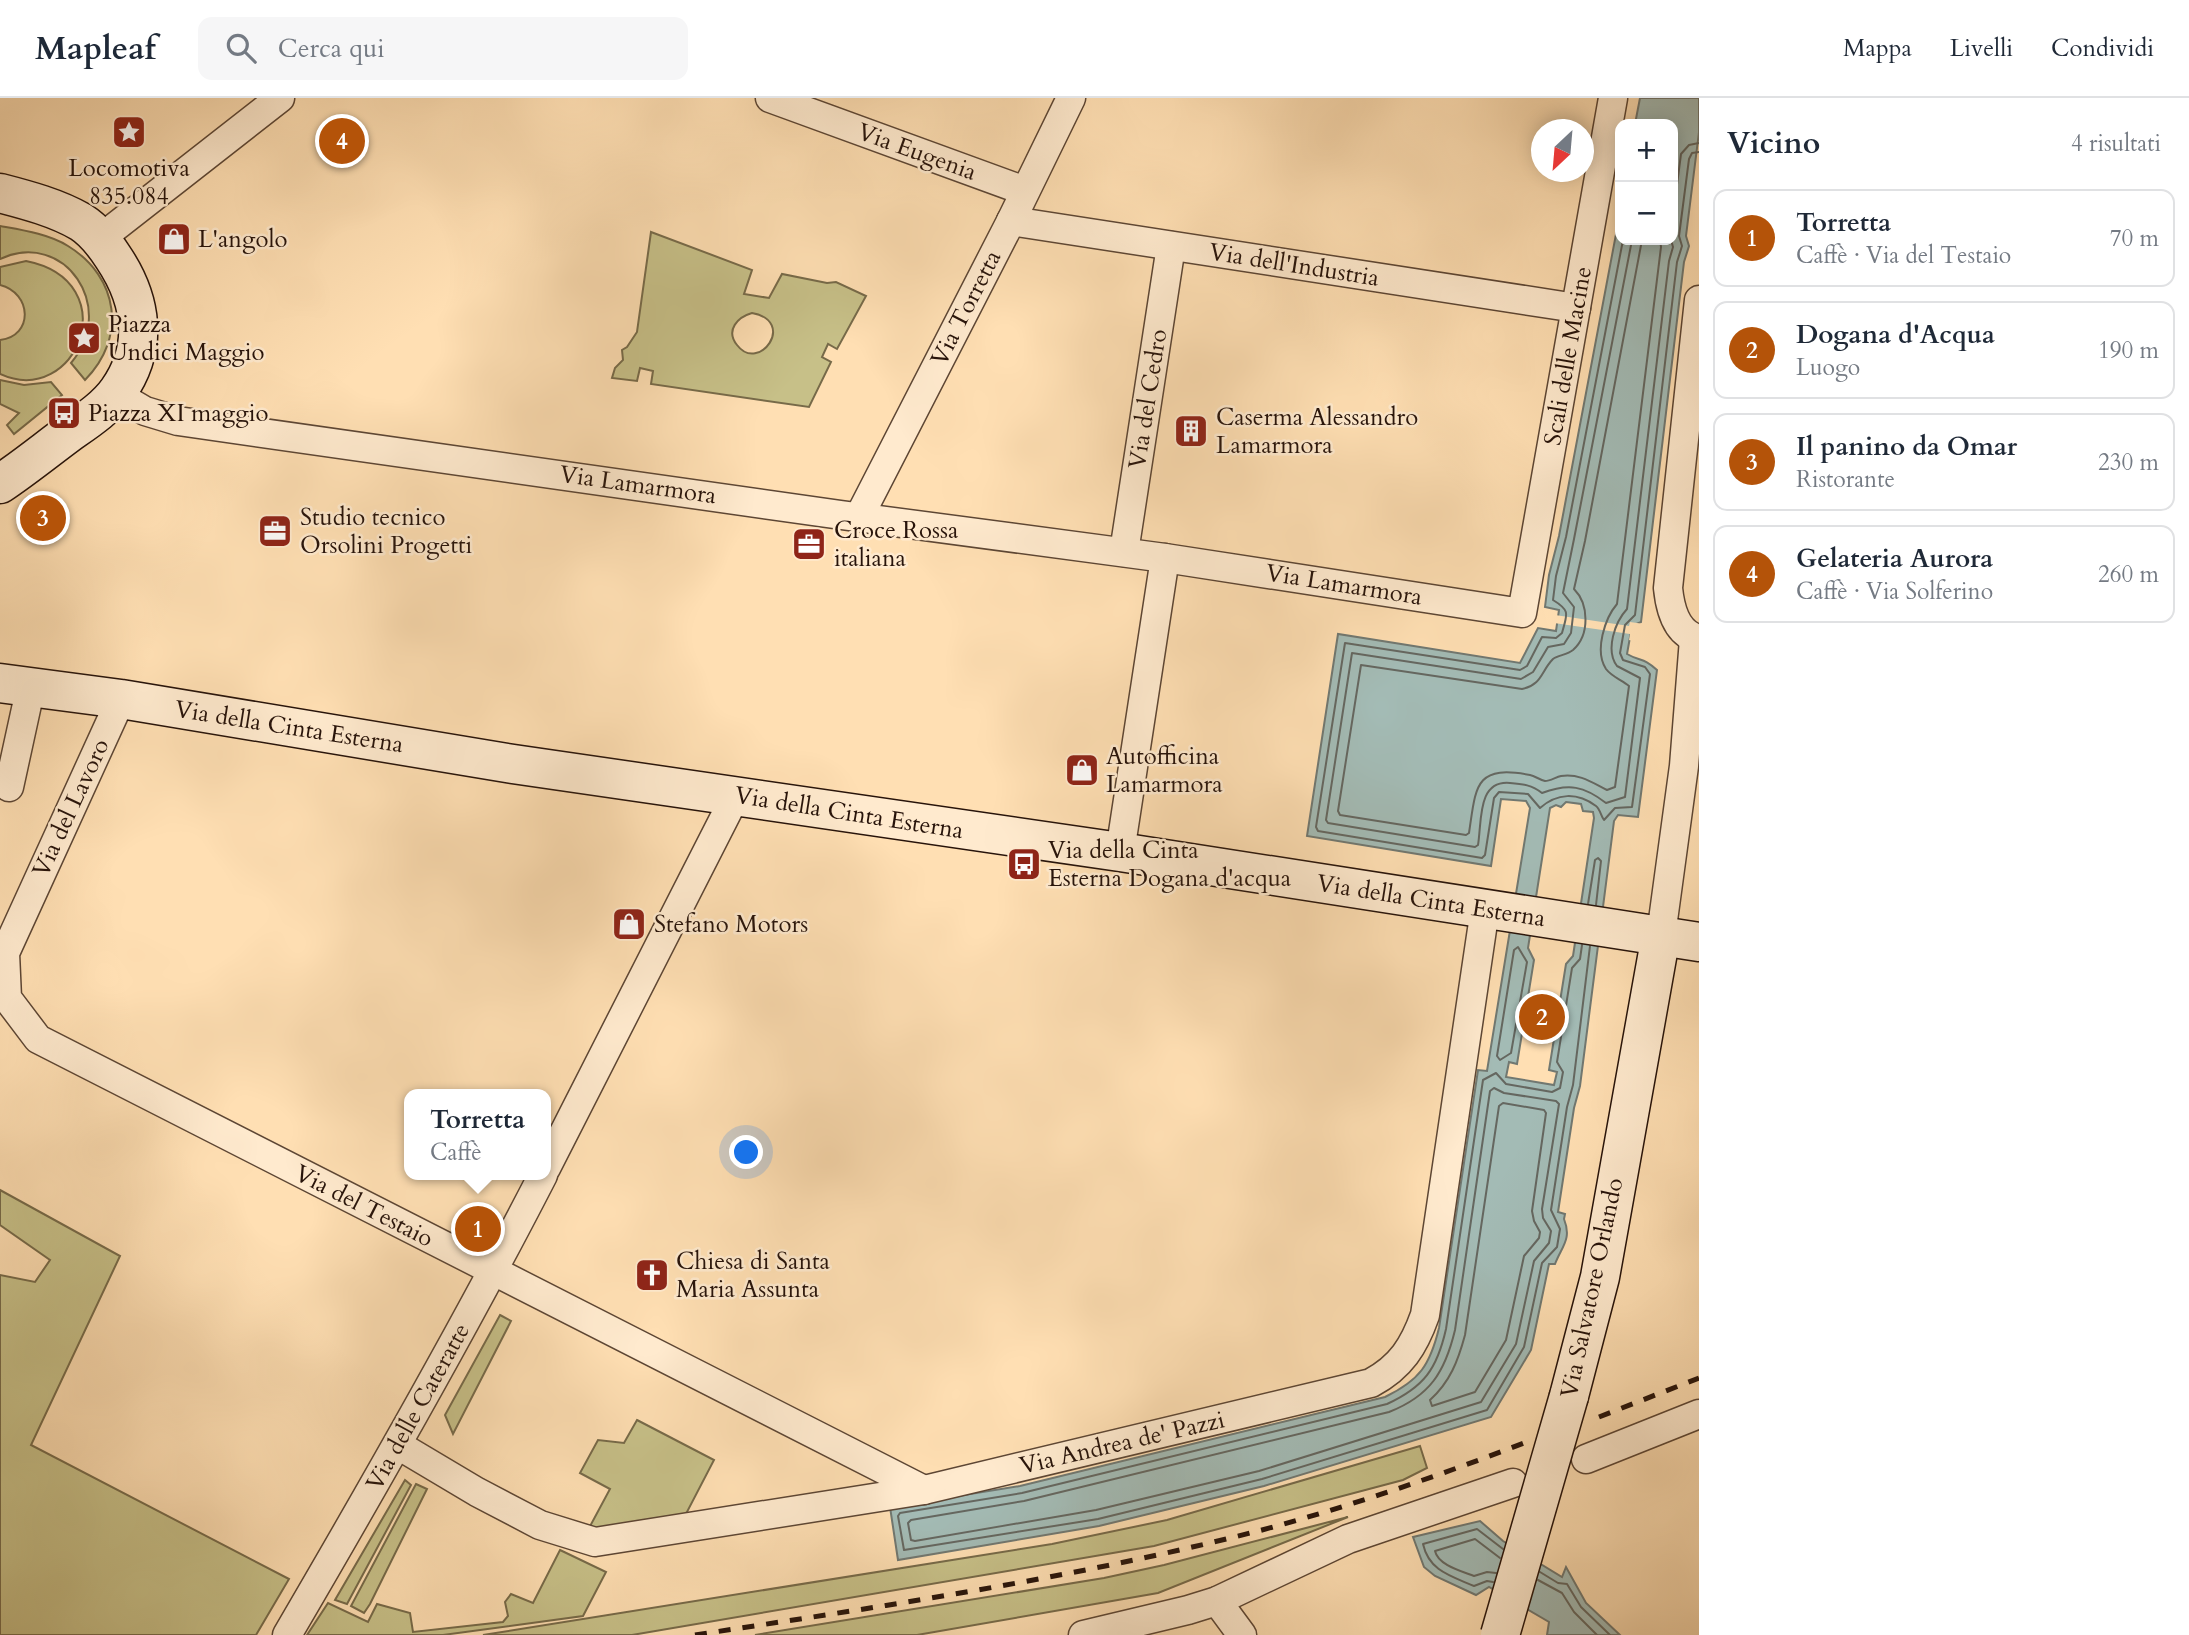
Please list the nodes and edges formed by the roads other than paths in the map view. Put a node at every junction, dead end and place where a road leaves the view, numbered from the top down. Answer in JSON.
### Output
{"nodes":[{"id":1,"x":280,"y":98,"type":"edge"},
{"id":2,"x":770,"y":98,"type":"edge"},
{"id":3,"x":1071,"y":98,"type":"edge"},
{"id":4,"x":1613,"y":98,"type":"edge"},
{"id":5,"x":1025,"y":191,"type":"junction"},
{"id":6,"x":0,"y":193,"type":"edge"},
{"id":7,"x":1011,"y":221,"type":"junction"},
{"id":8,"x":101,"y":238,"type":"junction"},
{"id":9,"x":1171,"y":246,"type":"junction"},
{"id":10,"x":1576,"y":308,"type":"junction"},
{"id":11,"x":1698,"y":316,"type":"edge"},
{"id":12,"x":116,"y":394,"type":"junction"},
{"id":13,"x":0,"y":484,"type":"edge"},
{"id":14,"x":859,"y":517,"type":"junction"},
{"id":15,"x":1124,"y":552,"type":"junction"},
{"id":16,"x":1165,"y":558,"type":"junction"},
{"id":17,"x":1522,"y":613,"type":"joint"},
{"id":18,"x":1697,"y":639,"type":"edge"},
{"id":19,"x":16,"y":685,"type":"edge"},
{"id":20,"x":121,"y":699,"type":"junction"},
{"id":21,"x":0,"y":782,"type":"edge"},
{"id":22,"x":736,"y":795,"type":"junction"},
{"id":23,"x":1120,"y":852,"type":"junction"},
{"id":24,"x":1485,"y":909,"type":"junction"},
{"id":25,"x":1661,"y":936,"type":"junction"},
{"id":26,"x":1699,"y":942,"type":"edge"},
{"id":27,"x":7,"y":998,"type":"joint"},
{"id":28,"x":551,"y":1158,"type":"edge"},
{"id":29,"x":540,"y":1180,"type":"edge"},
{"id":30,"x":493,"y":1272,"type":"junction"},
{"id":31,"x":1699,"y":1414,"type":"edge"},
{"id":32,"x":398,"y":1446,"type":"junction"},
{"id":33,"x":1586,"y":1459,"type":"dead end"},
{"id":34,"x":1513,"y":1483,"type":"dead end"},
{"id":35,"x":925,"y":1490,"type":"junction"},
{"id":36,"x":1217,"y":1601,"type":"junction"},
{"id":37,"x":287,"y":1635,"type":"edge"},
{"id":38,"x":1083,"y":1635,"type":"edge"},
{"id":39,"x":1240,"y":1635,"type":"edge"},
{"id":40,"x":1500,"y":1635,"type":"edge"}],
"edges":[{"from":1,"to":8,"type":"street"},
{"from":2,"to":5,"type":"street","name":"Via Eugenia"},
{"from":3,"to":5,"type":"street","name":"Via Torretta"},
{"from":4,"to":10,"type":"street","name":"Scali delle Macine"},
{"from":5,"to":7,"type":"street","name":"Via Torretta"},
{"from":6,"to":8,"type":"street"},
{"from":7,"to":9,"type":"street","name":"Via dell'Industria"},
{"from":7,"to":14,"type":"street","name":"Via Torretta"},
{"from":8,"to":12,"type":"street"},
{"from":9,"to":10,"type":"street","name":"Via dell'Industria"},
{"from":9,"to":15,"type":"street","name":"Via del Cedro"},
{"from":10,"to":17,"type":"street","name":"Scali delle Macine"},
{"from":11,"to":18,"type":"street"},
{"from":12,"to":13,"type":"street"},
{"from":12,"to":14,"type":"street","name":"Via Lamarmora"},
{"from":14,"to":15,"type":"street","name":"Via Lamarmora"},
{"from":15,"to":16,"type":"street","name":"Via Lamarmora"},
{"from":16,"to":17,"type":"street","name":"Via Lamarmora"},
{"from":16,"to":23,"type":"street"},
{"from":18,"to":25,"type":"street"},
{"from":19,"to":20,"type":"street","name":"Via della Cinta Esterna"},
{"from":19,"to":21,"type":"street"},
{"from":20,"to":22,"type":"street","name":"Via della Cinta Esterna"},
{"from":20,"to":27,"type":"street","name":"Via del Lavoro"},
{"from":22,"to":23,"type":"street","name":"Via della Cinta Esterna"},
{"from":22,"to":28,"type":"street"},
{"from":23,"to":24,"type":"street","name":"Via della Cinta Esterna"},
{"from":24,"to":25,"type":"street","name":"Via della Cinta Esterna"},
{"from":24,"to":35,"type":"street","name":"Via Andrea de' Pazzi"},
{"from":25,"to":26,"type":"street","name":"Via della Cinta Esterna"},
{"from":25,"to":40,"type":"street","name":"Via Salvatore Orlando","bridge":true},
{"from":27,"to":30,"type":"street","name":"Via del Testaio"},
{"from":29,"to":30,"type":"street","name":"Via delle Cateratte"},
{"from":30,"to":32,"type":"street","name":"Via delle Cateratte"},
{"from":30,"to":35,"type":"street","name":"Via del Testaio"},
{"from":31,"to":33,"type":"street"},
{"from":32,"to":35,"type":"street","name":"Via Andrea de' Pazzi"},
{"from":32,"to":37,"type":"street","name":"Via delle Cateratte"},
{"from":34,"to":36,"type":"street"},
{"from":36,"to":38,"type":"street"},
{"from":36,"to":39,"type":"street"}]}
